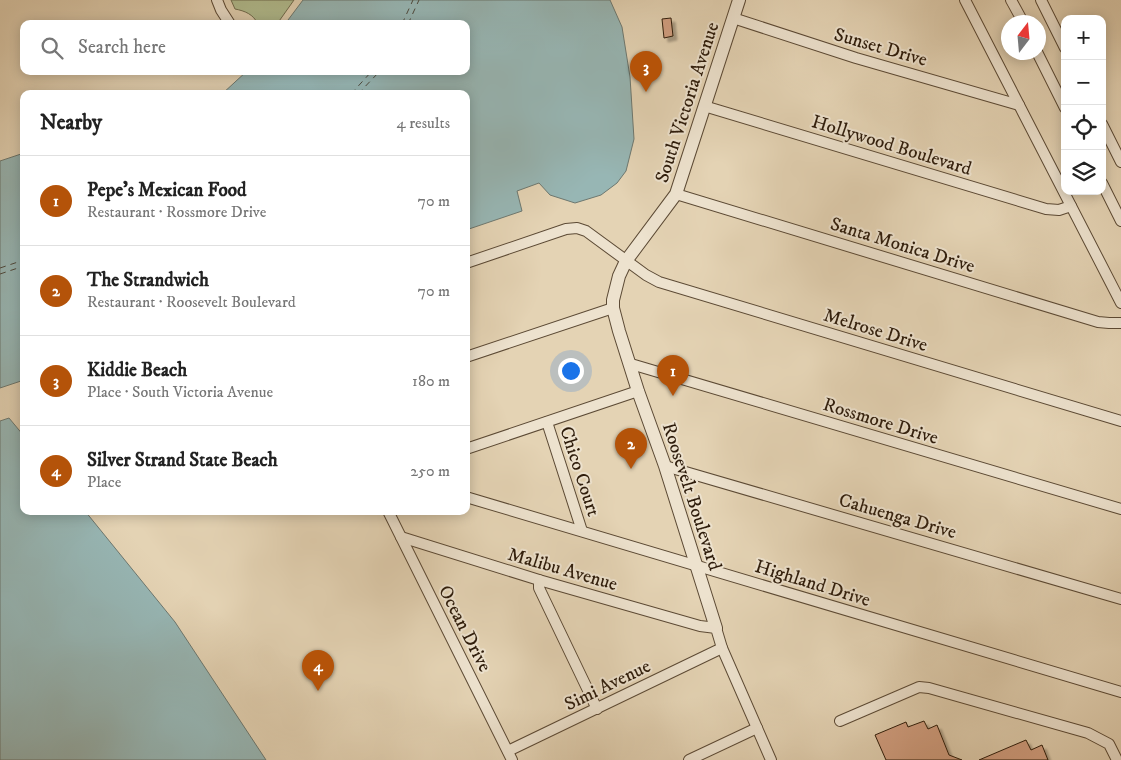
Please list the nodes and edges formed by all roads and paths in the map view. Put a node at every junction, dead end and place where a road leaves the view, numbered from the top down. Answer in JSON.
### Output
{"nodes":[{"id":1,"x":217,"y":0,"type":"edge"},
{"id":2,"x":739,"y":0,"type":"edge"},
{"id":3,"x":965,"y":0,"type":"edge"},
{"id":4,"x":1011,"y":0,"type":"edge"},
{"id":5,"x":1041,"y":0,"type":"edge"},
{"id":6,"x":1019,"y":15,"type":"edge"},
{"id":7,"x":733,"y":18,"type":"junction"},
{"id":8,"x":227,"y":20,"type":"edge"},
{"id":9,"x":1061,"y":40,"type":"edge"},
{"id":10,"x":1042,"y":60,"type":"edge"},
{"id":11,"x":1019,"y":105,"type":"junction"},
{"id":12,"x":1064,"y":105,"type":"edge"},
{"id":13,"x":704,"y":106,"type":"junction"},
{"id":14,"x":1106,"y":132,"type":"edge"},
{"id":15,"x":1121,"y":162,"type":"edge"},
{"id":16,"x":1106,"y":191,"type":"edge"},
{"id":17,"x":676,"y":194,"type":"junction"},
{"id":18,"x":1071,"y":206,"type":"junction"},
{"id":19,"x":1121,"y":221,"type":"edge"},
{"id":20,"x":626,"y":261,"type":"junction"},
{"id":21,"x":470,"y":262,"type":"edge"},
{"id":22,"x":1121,"y":303,"type":"edge"},
{"id":23,"x":613,"y":308,"type":"junction"},
{"id":24,"x":1121,"y":323,"type":"edge"},
{"id":25,"x":470,"y":356,"type":"edge"},
{"id":26,"x":630,"y":364,"type":"junction"},
{"id":27,"x":638,"y":391,"type":"junction"},
{"id":28,"x":1121,"y":421,"type":"edge"},
{"id":29,"x":547,"y":422,"type":"junction"},
{"id":30,"x":470,"y":448,"type":"edge"},
{"id":31,"x":665,"y":466,"type":"junction"},
{"id":32,"x":470,"y":498,"type":"edge"},
{"id":33,"x":1121,"y":509,"type":"edge"},
{"id":34,"x":390,"y":515,"type":"edge"},
{"id":35,"x":582,"y":531,"type":"junction"},
{"id":36,"x":401,"y":538,"type":"junction"},
{"id":37,"x":697,"y":565,"type":"junction"},
{"id":38,"x":539,"y":580,"type":"junction"},
{"id":39,"x":1121,"y":599,"type":"edge"},
{"id":40,"x":716,"y":628,"type":"junction"},
{"id":41,"x":722,"y":648,"type":"junction"},
{"id":42,"x":1121,"y":692,"type":"edge"},
{"id":43,"x":597,"y":709,"type":"junction"},
{"id":44,"x":840,"y":722,"type":"dead end"},
{"id":45,"x":757,"y":728,"type":"junction"},
{"id":46,"x":510,"y":755,"type":"edge"},
{"id":47,"x":689,"y":760,"type":"edge"},
{"id":48,"x":771,"y":760,"type":"edge"},
{"id":49,"x":1117,"y":760,"type":"edge"}],
"edges":[{"from":1,"to":8,"type":"street"},
{"from":2,"to":7,"type":"street","name":"South Victoria Avenue"},
{"from":3,"to":11,"type":"street"},
{"from":4,"to":6,"type":"street"},
{"from":5,"to":9,"type":"street"},
{"from":7,"to":11,"type":"street","name":"Sunset Drive"},
{"from":7,"to":13,"type":"street","name":"South Victoria Avenue"},
{"from":10,"to":12,"type":"street"},
{"from":11,"to":18,"type":"street"},
{"from":13,"to":17,"type":"street","name":"South Victoria Avenue"},
{"from":13,"to":18,"type":"street","name":"Hollywood Boulevard"},
{"from":14,"to":15,"type":"street"},
{"from":16,"to":19,"type":"street"},
{"from":17,"to":20,"type":"street","name":"South Victoria Avenue"},
{"from":17,"to":24,"type":"street","name":"Santa Monica Drive"},
{"from":18,"to":22,"type":"street"},
{"from":20,"to":21,"type":"street"},
{"from":20,"to":23,"type":"street","name":"Roosevelt Boulevard"},
{"from":20,"to":28,"type":"street","name":"Melrose Drive"},
{"from":23,"to":25,"type":"street"},
{"from":23,"to":26,"type":"street","name":"Roosevelt Boulevard"},
{"from":26,"to":27,"type":"street","name":"Roosevelt Boulevard"},
{"from":26,"to":33,"type":"street","name":"Rossmore Drive"},
{"from":27,"to":29,"type":"street"},
{"from":27,"to":31,"type":"street","name":"Roosevelt Boulevard"},
{"from":29,"to":30,"type":"street"},
{"from":29,"to":35,"type":"street","name":"Chico Court"},
{"from":31,"to":37,"type":"street","name":"Roosevelt Boulevard"},
{"from":31,"to":39,"type":"street","name":"Cahuenga Drive"},
{"from":32,"to":35,"type":"street","name":"Highland Drive"},
{"from":34,"to":36,"type":"street","name":"Ocean Drive"},
{"from":35,"to":37,"type":"street","name":"Highland Drive"},
{"from":36,"to":38,"type":"street","name":"Malibu Avenue"},
{"from":36,"to":46,"type":"street","name":"Ocean Drive"},
{"from":37,"to":40,"type":"street","name":"Roosevelt Boulevard"},
{"from":37,"to":42,"type":"street","name":"Highland Drive"},
{"from":38,"to":40,"type":"street","name":"Malibu Avenue"},
{"from":38,"to":43,"type":"street"},
{"from":40,"to":41,"type":"street"},
{"from":41,"to":43,"type":"street","name":"Simi Avenue"},
{"from":41,"to":45,"type":"street"},
{"from":43,"to":46,"type":"street","name":"Simi Avenue"},
{"from":44,"to":49,"type":"street"},
{"from":45,"to":47,"type":"street"},
{"from":45,"to":48,"type":"street"}]}
